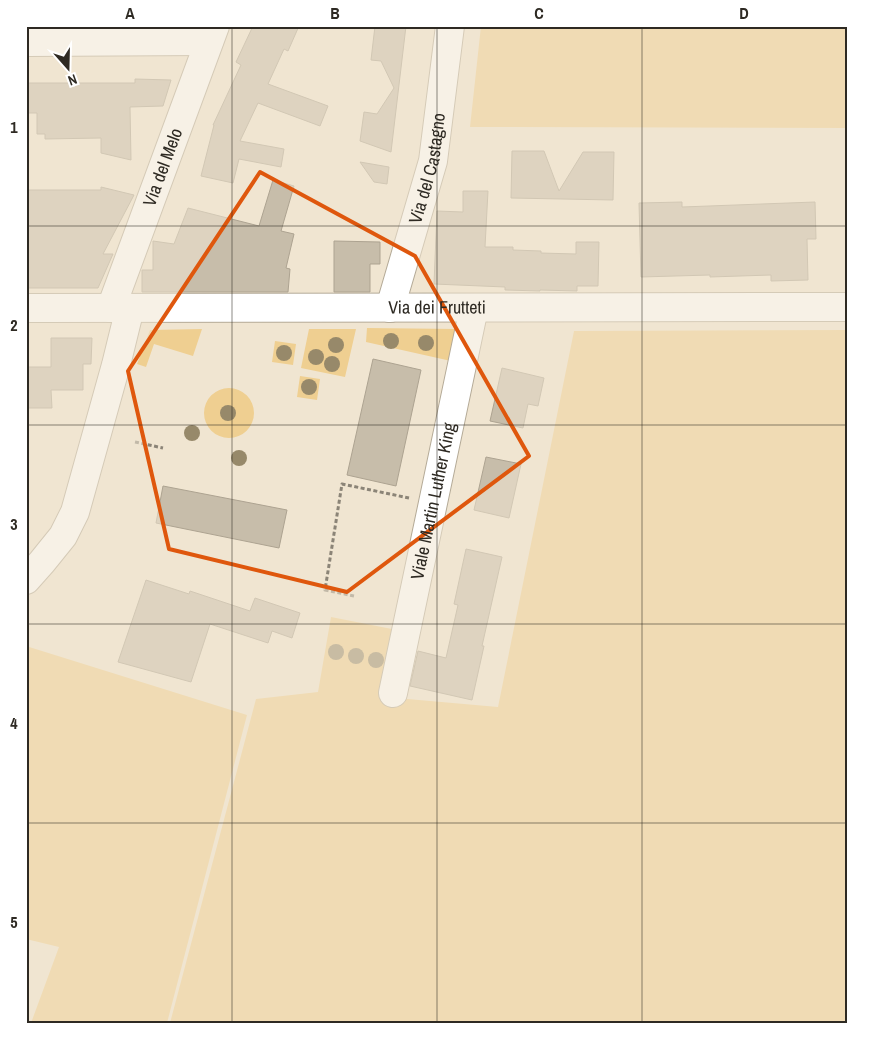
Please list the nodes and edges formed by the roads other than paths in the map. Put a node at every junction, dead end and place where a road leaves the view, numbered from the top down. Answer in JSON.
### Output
{"nodes":[{"id":1,"x":450,"y":26,"type":"edge"},
{"id":2,"x":212,"y":34,"type":"edge"},
{"id":3,"x":26,"y":42,"type":"edge"},
{"id":4,"x":26,"y":308,"type":"edge"},
{"id":5,"x":120,"y":308,"type":"junction"},
{"id":6,"x":390,"y":308,"type":"junction"},
{"id":7,"x":474,"y":308,"type":"junction"},
{"id":8,"x":848,"y":308,"type":"edge"},
{"id":9,"x":31,"y":568,"type":"edge"},
{"id":10,"x":393,"y":693,"type":"dead end"}],
"edges":[{"from":1,"to":6,"type":"street","name":"Via del Castagno"},
{"from":2,"to":3,"type":"street"},
{"from":2,"to":5,"type":"street","name":"Via del Melo"},
{"from":4,"to":5,"type":"street","name":"Via dei Frutteti"},
{"from":5,"to":6,"type":"street","name":"Via dei Frutteti"},
{"from":5,"to":9,"type":"street","name":"Via del Melo"},
{"from":6,"to":7,"type":"street","name":"Via dei Frutteti"},
{"from":7,"to":8,"type":"street","name":"Via dei Frutteti"},
{"from":7,"to":10,"type":"street","name":"Viale Martin Luther King"}]}
